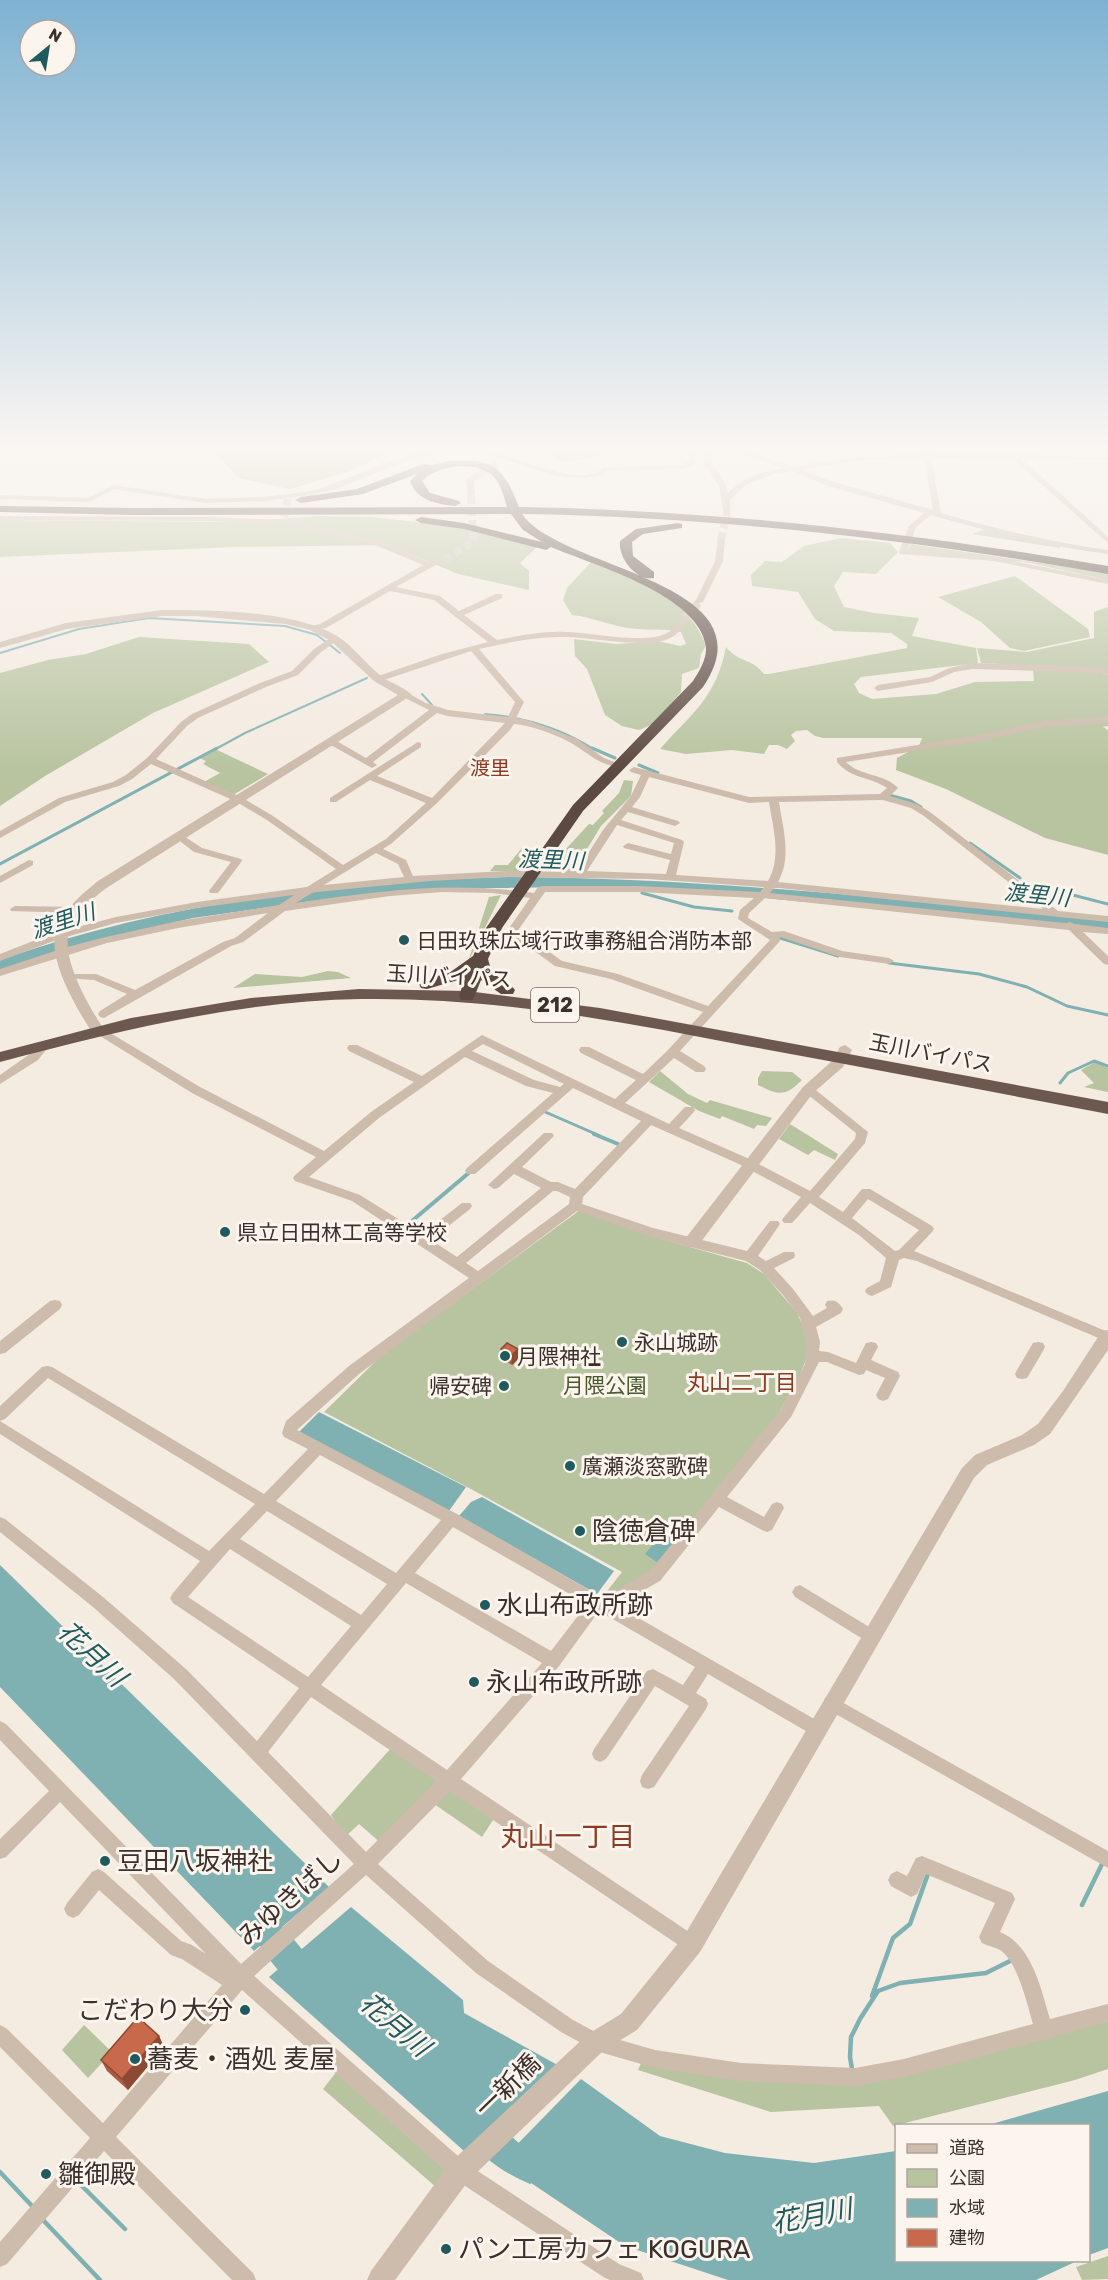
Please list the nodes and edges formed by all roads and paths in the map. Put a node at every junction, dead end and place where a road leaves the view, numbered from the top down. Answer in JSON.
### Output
{"nodes":[{"id":1,"x":411,"y":557,"type":"edge"},
{"id":2,"x":583,"y":557,"type":"edge"},
{"id":3,"x":595,"y":557,"type":"edge"},
{"id":4,"x":627,"y":557,"type":"edge"},
{"id":5,"x":719,"y":557,"type":"edge"},
{"id":6,"x":964,"y":557,"type":"edge"},
{"id":7,"x":1030,"y":557,"type":"edge"},
{"id":8,"x":1059,"y":557,"type":"edge"},
{"id":9,"x":444,"y":560,"type":"tunnel mouth"},
{"id":10,"x":429,"y":565,"type":"junction"},
{"id":11,"x":1108,"y":565,"type":"edge"},
{"id":12,"x":1108,"y":570,"type":"edge"},
{"id":13,"x":656,"y":579,"type":"junction"},
{"id":14,"x":1108,"y":582,"type":"edge"},
{"id":15,"x":389,"y":588,"type":"junction"},
{"id":16,"x":499,"y":596,"type":"dead end"},
{"id":17,"x":699,"y":602,"type":"tunnel mouth"},
{"id":18,"x":458,"y":614,"type":"junction"},
{"id":19,"x":685,"y":618,"type":"tunnel mouth"},
{"id":20,"x":314,"y":628,"type":"junction"},
{"id":21,"x":331,"y":641,"type":"junction"},
{"id":22,"x":495,"y":643,"type":"junction"},
{"id":23,"x":0,"y":645,"type":"edge"},
{"id":24,"x":474,"y":650,"type":"junction"},
{"id":25,"x":1108,"y":672,"type":"edge"},
{"id":26,"x":378,"y":679,"type":"junction"},
{"id":27,"x":878,"y":688,"type":"dead end"},
{"id":28,"x":406,"y":695,"type":"junction"},
{"id":29,"x":435,"y":710,"type":"junction"},
{"id":30,"x":513,"y":717,"type":"junction"},
{"id":31,"x":1108,"y":720,"type":"edge"},
{"id":32,"x":332,"y":742,"type":"junction"},
{"id":33,"x":418,"y":745,"type":"dead end"},
{"id":34,"x":150,"y":760,"type":"junction"},
{"id":35,"x":367,"y":762,"type":"junction"},
{"id":36,"x":612,"y":764,"type":"dead end"},
{"id":37,"x":381,"y":770,"type":"junction"},
{"id":38,"x":634,"y":770,"type":"dead end"},
{"id":39,"x":646,"y":773,"type":"junction"},
{"id":40,"x":371,"y":777,"type":"junction"},
{"id":41,"x":884,"y":795,"type":"junction"},
{"id":42,"x":238,"y":799,"type":"junction"},
{"id":43,"x":333,"y":800,"type":"dead end"},
{"id":44,"x":774,"y":801,"type":"junction"},
{"id":45,"x":433,"y":802,"type":"junction"},
{"id":46,"x":626,"y":808,"type":"junction"},
{"id":47,"x":615,"y":821,"type":"junction"},
{"id":48,"x":675,"y":823,"type":"dead end"},
{"id":49,"x":0,"y":835,"type":"edge"},
{"id":50,"x":179,"y":836,"type":"junction"},
{"id":51,"x":628,"y":846,"type":"dead end"},
{"id":52,"x":376,"y":849,"type":"junction"},
{"id":53,"x":674,"y":858,"type":"junction"},
{"id":54,"x":29,"y":863,"type":"dead end"},
{"id":55,"x":538,"y":864,"type":"junction"},
{"id":56,"x":344,"y":870,"type":"junction"},
{"id":57,"x":555,"y":874,"type":"junction"},
{"id":58,"x":580,"y":874,"type":"junction"},
{"id":59,"x":670,"y":878,"type":"junction"},
{"id":60,"x":0,"y":880,"type":"edge"},
{"id":61,"x":410,"y":880,"type":"junction"},
{"id":62,"x":772,"y":884,"type":"junction"},
{"id":63,"x":312,"y":889,"type":"junction"},
{"id":64,"x":214,"y":891,"type":"dead end"},
{"id":65,"x":540,"y":893,"type":"junction"},
{"id":66,"x":761,"y":896,"type":"junction"},
{"id":67,"x":915,"y":900,"type":"junction"},
{"id":68,"x":285,"y":906,"type":"junction"},
{"id":69,"x":15,"y":909,"type":"dead end"},
{"id":70,"x":76,"y":910,"type":"junction"},
{"id":71,"x":914,"y":912,"type":"junction"},
{"id":72,"x":1056,"y":914,"type":"junction"},
{"id":73,"x":1108,"y":919,"type":"edge"},
{"id":74,"x":1072,"y":927,"type":"junction"},
{"id":75,"x":1108,"y":931,"type":"edge"},
{"id":76,"x":62,"y":934,"type":"junction"},
{"id":77,"x":773,"y":937,"type":"junction"},
{"id":78,"x":62,"y":952,"type":"junction"},
{"id":79,"x":0,"y":958,"type":"edge"},
{"id":80,"x":480,"y":958,"type":"junction"},
{"id":81,"x":889,"y":961,"type":"dead end"},
{"id":82,"x":1108,"y":962,"type":"edge"},
{"id":83,"x":0,"y":973,"type":"edge"},
{"id":84,"x":70,"y":976,"type":"junction"},
{"id":85,"x":427,"y":984,"type":"junction"},
{"id":86,"x":507,"y":990,"type":"junction"},
{"id":87,"x":468,"y":992,"type":"junction"},
{"id":88,"x":135,"y":994,"type":"junction"},
{"id":89,"x":701,"y":1021,"type":"junction"},
{"id":90,"x":99,"y":1023,"type":"junction"},
{"id":91,"x":42,"y":1046,"type":"junction"},
{"id":92,"x":0,"y":1048,"type":"edge"},
{"id":93,"x":353,"y":1048,"type":"dead end"},
{"id":94,"x":585,"y":1050,"type":"dead end"},
{"id":95,"x":464,"y":1052,"type":"junction"},
{"id":96,"x":673,"y":1052,"type":"junction"},
{"id":97,"x":844,"y":1054,"type":"junction"},
{"id":98,"x":0,"y":1057,"type":"edge"},
{"id":99,"x":700,"y":1069,"type":"dead end"},
{"id":100,"x":644,"y":1079,"type":"junction"},
{"id":101,"x":0,"y":1080,"type":"edge"},
{"id":102,"x":422,"y":1081,"type":"junction"},
{"id":103,"x":572,"y":1083,"type":"junction"},
{"id":104,"x":807,"y":1090,"type":"junction"},
{"id":105,"x":562,"y":1092,"type":"junction"},
{"id":106,"x":1108,"y":1100,"type":"edge"},
{"id":107,"x":617,"y":1104,"type":"junction"},
{"id":108,"x":1108,"y":1108,"type":"edge"},
{"id":109,"x":689,"y":1110,"type":"dead end"},
{"id":110,"x":649,"y":1120,"type":"junction"},
{"id":111,"x":671,"y":1130,"type":"junction"},
{"id":112,"x":548,"y":1136,"type":"dead end"},
{"id":113,"x":326,"y":1156,"type":"junction"},
{"id":114,"x":750,"y":1165,"type":"junction"},
{"id":115,"x":513,"y":1167,"type":"junction"},
{"id":116,"x":471,"y":1172,"type":"dead end"},
{"id":117,"x":494,"y":1185,"type":"dead end"},
{"id":118,"x":550,"y":1187,"type":"junction"},
{"id":119,"x":810,"y":1197,"type":"junction"},
{"id":120,"x":576,"y":1201,"type":"junction"},
{"id":121,"x":466,"y":1206,"type":"dead end"},
{"id":122,"x":844,"y":1219,"type":"junction"},
{"id":123,"x":788,"y":1220,"type":"dead end"},
{"id":124,"x":774,"y":1224,"type":"dead end"},
{"id":125,"x":422,"y":1241,"type":"junction"},
{"id":126,"x":691,"y":1243,"type":"junction"},
{"id":127,"x":789,"y":1255,"type":"dead end"},
{"id":128,"x":898,"y":1255,"type":"junction"},
{"id":129,"x":750,"y":1257,"type":"junction"},
{"id":130,"x":458,"y":1263,"type":"junction"},
{"id":131,"x":765,"y":1267,"type":"junction"},
{"id":132,"x":478,"y":1277,"type":"junction"},
{"id":133,"x":872,"y":1291,"type":"dead end"},
{"id":134,"x":55,"y":1305,"type":"dead end"},
{"id":135,"x":832,"y":1305,"type":"dead end"},
{"id":136,"x":808,"y":1325,"type":"junction"},
{"id":137,"x":1108,"y":1336,"type":"edge"},
{"id":138,"x":871,"y":1347,"type":"dead end"},
{"id":139,"x":1038,"y":1347,"type":"dead end"},
{"id":140,"x":0,"y":1349,"type":"edge"},
{"id":141,"x":812,"y":1356,"type":"junction"},
{"id":142,"x":863,"y":1363,"type":"junction"},
{"id":143,"x":1022,"y":1374,"type":"dead end"},
{"id":144,"x":883,"y":1395,"type":"dead end"},
{"id":145,"x":0,"y":1415,"type":"edge"},
{"id":146,"x":2,"y":1433,"type":"edge"},
{"id":147,"x":318,"y":1448,"type":"junction"},
{"id":148,"x":717,"y":1499,"type":"junction"},
{"id":149,"x":267,"y":1503,"type":"junction"},
{"id":150,"x":777,"y":1508,"type":"dead end"},
{"id":151,"x":452,"y":1518,"type":"junction"},
{"id":152,"x":0,"y":1523,"type":"edge"},
{"id":153,"x":230,"y":1541,"type":"junction"},
{"id":154,"x":210,"y":1560,"type":"junction"},
{"id":155,"x":401,"y":1578,"type":"junction"},
{"id":156,"x":800,"y":1593,"type":"dead end"},
{"id":157,"x":597,"y":1602,"type":"junction"},
{"id":158,"x":362,"y":1624,"type":"junction"},
{"id":159,"x":871,"y":1636,"type":"junction"},
{"id":160,"x":553,"y":1661,"type":"junction"},
{"id":161,"x":706,"y":1664,"type":"junction"},
{"id":162,"x":309,"y":1687,"type":"junction"},
{"id":163,"x":686,"y":1695,"type":"junction"},
{"id":164,"x":831,"y":1703,"type":"junction"},
{"id":165,"x":0,"y":1729,"type":"edge"},
{"id":166,"x":816,"y":1729,"type":"junction"},
{"id":167,"x":258,"y":1752,"type":"junction"},
{"id":168,"x":600,"y":1754,"type":"dead end"},
{"id":169,"x":448,"y":1781,"type":"junction"},
{"id":170,"x":648,"y":1781,"type":"dead end"},
{"id":171,"x":60,"y":1792,"type":"junction"},
{"id":172,"x":3,"y":1844,"type":"edge"},
{"id":173,"x":1108,"y":1860,"type":"edge"},
{"id":174,"x":366,"y":1864,"type":"junction"},
{"id":175,"x":897,"y":1880,"type":"dead end"},
{"id":176,"x":73,"y":1909,"type":"dead end"},
{"id":177,"x":692,"y":1944,"type":"junction"},
{"id":178,"x":241,"y":1976,"type":"junction"},
{"id":179,"x":1108,"y":2013,"type":"edge"},
{"id":180,"x":1046,"y":2032,"type":"junction"},
{"id":181,"x":0,"y":2034,"type":"edge"},
{"id":182,"x":596,"y":2042,"type":"junction"},
{"id":183,"x":102,"y":2137,"type":"junction"},
{"id":184,"x":460,"y":2171,"type":"junction"},
{"id":185,"x":0,"y":2257,"type":"edge"},
{"id":186,"x":246,"y":2280,"type":"edge"},
{"id":187,"x":380,"y":2280,"type":"edge"},
{"id":188,"x":634,"y":2280,"type":"edge"}],
"edges":[{"from":1,"to":10,"type":"street"},
{"from":2,"to":55,"type":"highway"},
{"from":3,"to":13,"type":"highway"},
{"from":4,"to":13,"type":"highway"},
{"from":5,"to":17,"type":"street"},
{"from":6,"to":14,"type":"street"},
{"from":7,"to":12,"type":"highway"},
{"from":8,"to":11,"type":"highway"},
{"from":9,"to":10,"type":"street"},
{"from":10,"to":15,"type":"street"},
{"from":13,"to":55,"type":"highway"},
{"from":15,"to":18,"type":"street"},
{"from":15,"to":20,"type":"street"},
{"from":16,"to":18,"type":"street"},
{"from":18,"to":22,"type":"street"},
{"from":19,"to":22,"type":"street"},
{"from":20,"to":21,"type":"street"},
{"from":20,"to":23,"type":"street"},
{"from":21,"to":26,"type":"street"},
{"from":21,"to":34,"type":"street"},
{"from":22,"to":24,"type":"street"},
{"from":24,"to":26,"type":"street"},
{"from":24,"to":30,"type":"street"},
{"from":25,"to":27,"type":"street"},
{"from":26,"to":28,"type":"street"},
{"from":28,"to":29,"type":"street"},
{"from":28,"to":32,"type":"street"},
{"from":29,"to":30,"type":"street"},
{"from":29,"to":35,"type":"street"},
{"from":30,"to":36,"type":"street"},
{"from":30,"to":45,"type":"street"},
{"from":31,"to":41,"type":"street"},
{"from":32,"to":35,"type":"street"},
{"from":32,"to":42,"type":"street"},
{"from":33,"to":37,"type":"street"},
{"from":34,"to":42,"type":"street"},
{"from":34,"to":49,"type":"street"},
{"from":35,"to":37,"type":"street"},
{"from":37,"to":40,"type":"street"},
{"from":38,"to":39,"type":"street"},
{"from":39,"to":44,"type":"street"},
{"from":39,"to":46,"type":"street"},
{"from":40,"to":43,"type":"street"},
{"from":40,"to":45,"type":"street"},
{"from":41,"to":44,"type":"street"},
{"from":41,"to":72,"type":"street"},
{"from":42,"to":50,"type":"street"},
{"from":42,"to":56,"type":"street"},
{"from":44,"to":62,"type":"street"},
{"from":45,"to":52,"type":"street"},
{"from":46,"to":47,"type":"street"},
{"from":46,"to":48,"type":"street"},
{"from":47,"to":53,"type":"street"},
{"from":47,"to":58,"type":"street"},
{"from":50,"to":64,"type":"street"},
{"from":50,"to":70,"type":"street"},
{"from":51,"to":53,"type":"street"},
{"from":52,"to":56,"type":"street"},
{"from":52,"to":61,"type":"street"},
{"from":53,"to":59,"type":"street"},
{"from":54,"to":60,"type":"street"},
{"from":55,"to":80,"type":"highway"},
{"from":56,"to":63,"type":"street"},
{"from":57,"to":58,"type":"street"},
{"from":57,"to":61,"type":"street"},
{"from":57,"to":65,"type":"street"},
{"from":58,"to":59,"type":"street"},
{"from":59,"to":62,"type":"street"},
{"from":61,"to":63,"type":"street"},
{"from":62,"to":66,"type":"street"},
{"from":62,"to":67,"type":"street"},
{"from":63,"to":68,"type":"street"},
{"from":63,"to":76,"type":"street"},
{"from":65,"to":66,"type":"street"},
{"from":65,"to":68,"type":"street"},
{"from":65,"to":89,"type":"street"},
{"from":66,"to":71,"type":"street"},
{"from":66,"to":77,"type":"street"},
{"from":67,"to":71,"type":"street"},
{"from":67,"to":72,"type":"street"},
{"from":68,"to":78,"type":"street"},
{"from":68,"to":88,"type":"street"},
{"from":69,"to":70,"type":"street"},
{"from":70,"to":76,"type":"street"},
{"from":71,"to":74,"type":"street"},
{"from":72,"to":73,"type":"street"},
{"from":72,"to":74,"type":"street"},
{"from":74,"to":75,"type":"street"},
{"from":74,"to":82,"type":"street"},
{"from":76,"to":78,"type":"street"},
{"from":76,"to":79,"type":"street"},
{"from":77,"to":81,"type":"street"},
{"from":77,"to":89,"type":"street"},
{"from":78,"to":83,"type":"street"},
{"from":78,"to":84,"type":"street"},
{"from":80,"to":85,"type":"highway"},
{"from":80,"to":86,"type":"highway"},
{"from":80,"to":87,"type":"highway"},
{"from":84,"to":88,"type":"street"},
{"from":84,"to":90,"type":"street"},
{"from":85,"to":87,"type":"highway","name":"玉川バイパス","number":"212"},
{"from":85,"to":90,"type":"highway","name":"玉川バイパス","number":"212"},
{"from":86,"to":87,"type":"highway","name":"玉川バイパス","number":"212"},
{"from":86,"to":89,"type":"highway","name":"玉川バイパス","number":"212"},
{"from":87,"to":89,"type":"highway","name":"玉川バイパス","number":"212"},
{"from":87,"to":90,"type":"highway","name":"玉川バイパス","number":"212"},
{"from":88,"to":90,"type":"street"},
{"from":89,"to":96,"type":"street"},
{"from":89,"to":97,"type":"highway","name":"玉川バイパス","number":"212"},
{"from":90,"to":91,"type":"highway","name":"玉川バイパス","number":"212"},
{"from":90,"to":92,"type":"highway","name":"玉川バイパス","number":"212"},
{"from":90,"to":113,"type":"street"},
{"from":91,"to":98,"type":"highway","name":"玉川バイパス","number":"212"},
{"from":91,"to":101,"type":"street"},
{"from":93,"to":102,"type":"street"},
{"from":94,"to":100,"type":"street"},
{"from":95,"to":102,"type":"street"},
{"from":95,"to":103,"type":"street"},
{"from":95,"to":105,"type":"street"},
{"from":96,"to":99,"type":"street"},
{"from":96,"to":100,"type":"street"},
{"from":97,"to":104,"type":"street"},
{"from":97,"to":106,"type":"highway","name":"玉川バイパス","number":"212"},
{"from":97,"to":108,"type":"highway","name":"玉川バイパス","number":"212"},
{"from":100,"to":107,"type":"street"},
{"from":102,"to":113,"type":"street"},
{"from":103,"to":105,"type":"street"},
{"from":103,"to":107,"type":"street"},
{"from":104,"to":114,"type":"street"},
{"from":104,"to":119,"type":"street"},
{"from":105,"to":116,"type":"street"},
{"from":107,"to":110,"type":"street"},
{"from":109,"to":111,"type":"street"},
{"from":110,"to":111,"type":"street"},
{"from":110,"to":120,"type":"street"},
{"from":111,"to":114,"type":"street"},
{"from":112,"to":115,"type":"street"},
{"from":113,"to":125,"type":"street"},
{"from":114,"to":119,"type":"street"},
{"from":114,"to":126,"type":"street"},
{"from":115,"to":117,"type":"street"},
{"from":115,"to":118,"type":"street"},
{"from":118,"to":120,"type":"street"},
{"from":118,"to":130,"type":"street"},
{"from":119,"to":122,"type":"street"},
{"from":119,"to":123,"type":"street"},
{"from":120,"to":126,"type":"street"},
{"from":120,"to":132,"type":"street"},
{"from":121,"to":125,"type":"street"},
{"from":122,"to":128,"type":"street"},
{"from":122,"to":128,"type":"street"},
{"from":124,"to":129,"type":"street"},
{"from":125,"to":130,"type":"street"},
{"from":126,"to":129,"type":"street"},
{"from":127,"to":131,"type":"street"},
{"from":128,"to":133,"type":"street"},
{"from":128,"to":137,"type":"street"},
{"from":129,"to":131,"type":"street"},
{"from":130,"to":132,"type":"street"},
{"from":131,"to":136,"type":"street"},
{"from":132,"to":147,"type":"street"},
{"from":134,"to":140,"type":"street"},
{"from":135,"to":136,"type":"street"},
{"from":136,"to":141,"type":"street"},
{"from":137,"to":159,"type":"street","name":"一新橋"},
{"from":138,"to":142,"type":"street"},
{"from":139,"to":143,"type":"street"},
{"from":141,"to":142,"type":"street"},
{"from":141,"to":148,"type":"street"},
{"from":142,"to":144,"type":"street"},
{"from":145,"to":149,"type":"street"},
{"from":146,"to":154,"type":"street"},
{"from":147,"to":149,"type":"street"},
{"from":147,"to":151,"type":"street"},
{"from":148,"to":150,"type":"street"},
{"from":148,"to":157,"type":"street"},
{"from":149,"to":153,"type":"street"},
{"from":149,"to":155,"type":"street"},
{"from":151,"to":155,"type":"street"},
{"from":151,"to":157,"type":"street"},
{"from":152,"to":167,"type":"street"},
{"from":153,"to":154,"type":"street"},
{"from":153,"to":158,"type":"street"},
{"from":154,"to":162,"type":"street"},
{"from":155,"to":158,"type":"street"},
{"from":155,"to":160,"type":"street"},
{"from":156,"to":159,"type":"street"},
{"from":157,"to":160,"type":"street","name":"みゆきばし"},
{"from":157,"to":161,"type":"street"},
{"from":158,"to":162,"type":"street"},
{"from":159,"to":164,"type":"street","name":"一新橋"},
{"from":160,"to":169,"type":"street","name":"みゆきばし"},
{"from":161,"to":163,"type":"street"},
{"from":161,"to":166,"type":"street"},
{"from":162,"to":167,"type":"street"},
{"from":162,"to":169,"type":"street"},
{"from":163,"to":168,"type":"street"},
{"from":163,"to":170,"type":"street"},
{"from":164,"to":166,"type":"street","name":"一新橋"},
{"from":164,"to":173,"type":"street"},
{"from":165,"to":171,"type":"street"},
{"from":166,"to":177,"type":"street","name":"一新橋"},
{"from":167,"to":174,"type":"street"},
{"from":169,"to":174,"type":"street","name":"みゆきばし"},
{"from":169,"to":177,"type":"street"},
{"from":171,"to":172,"type":"street"},
{"from":171,"to":178,"type":"street"},
{"from":174,"to":178,"type":"street","name":"みゆきばし"},
{"from":174,"to":182,"type":"street"},
{"from":175,"to":180,"type":"street"},
{"from":176,"to":178,"type":"street"},
{"from":177,"to":182,"type":"street","name":"一新橋"},
{"from":178,"to":183,"type":"street","name":"みゆきばし"},
{"from":178,"to":184,"type":"street"},
{"from":179,"to":180,"type":"street"},
{"from":180,"to":182,"type":"street"},
{"from":181,"to":183,"type":"street"},
{"from":182,"to":184,"type":"street","name":"一新橋"},
{"from":183,"to":185,"type":"street","name":"みゆきばし"},
{"from":183,"to":186,"type":"street"},
{"from":184,"to":187,"type":"street","name":"一新橋"},
{"from":184,"to":188,"type":"street"}]}
